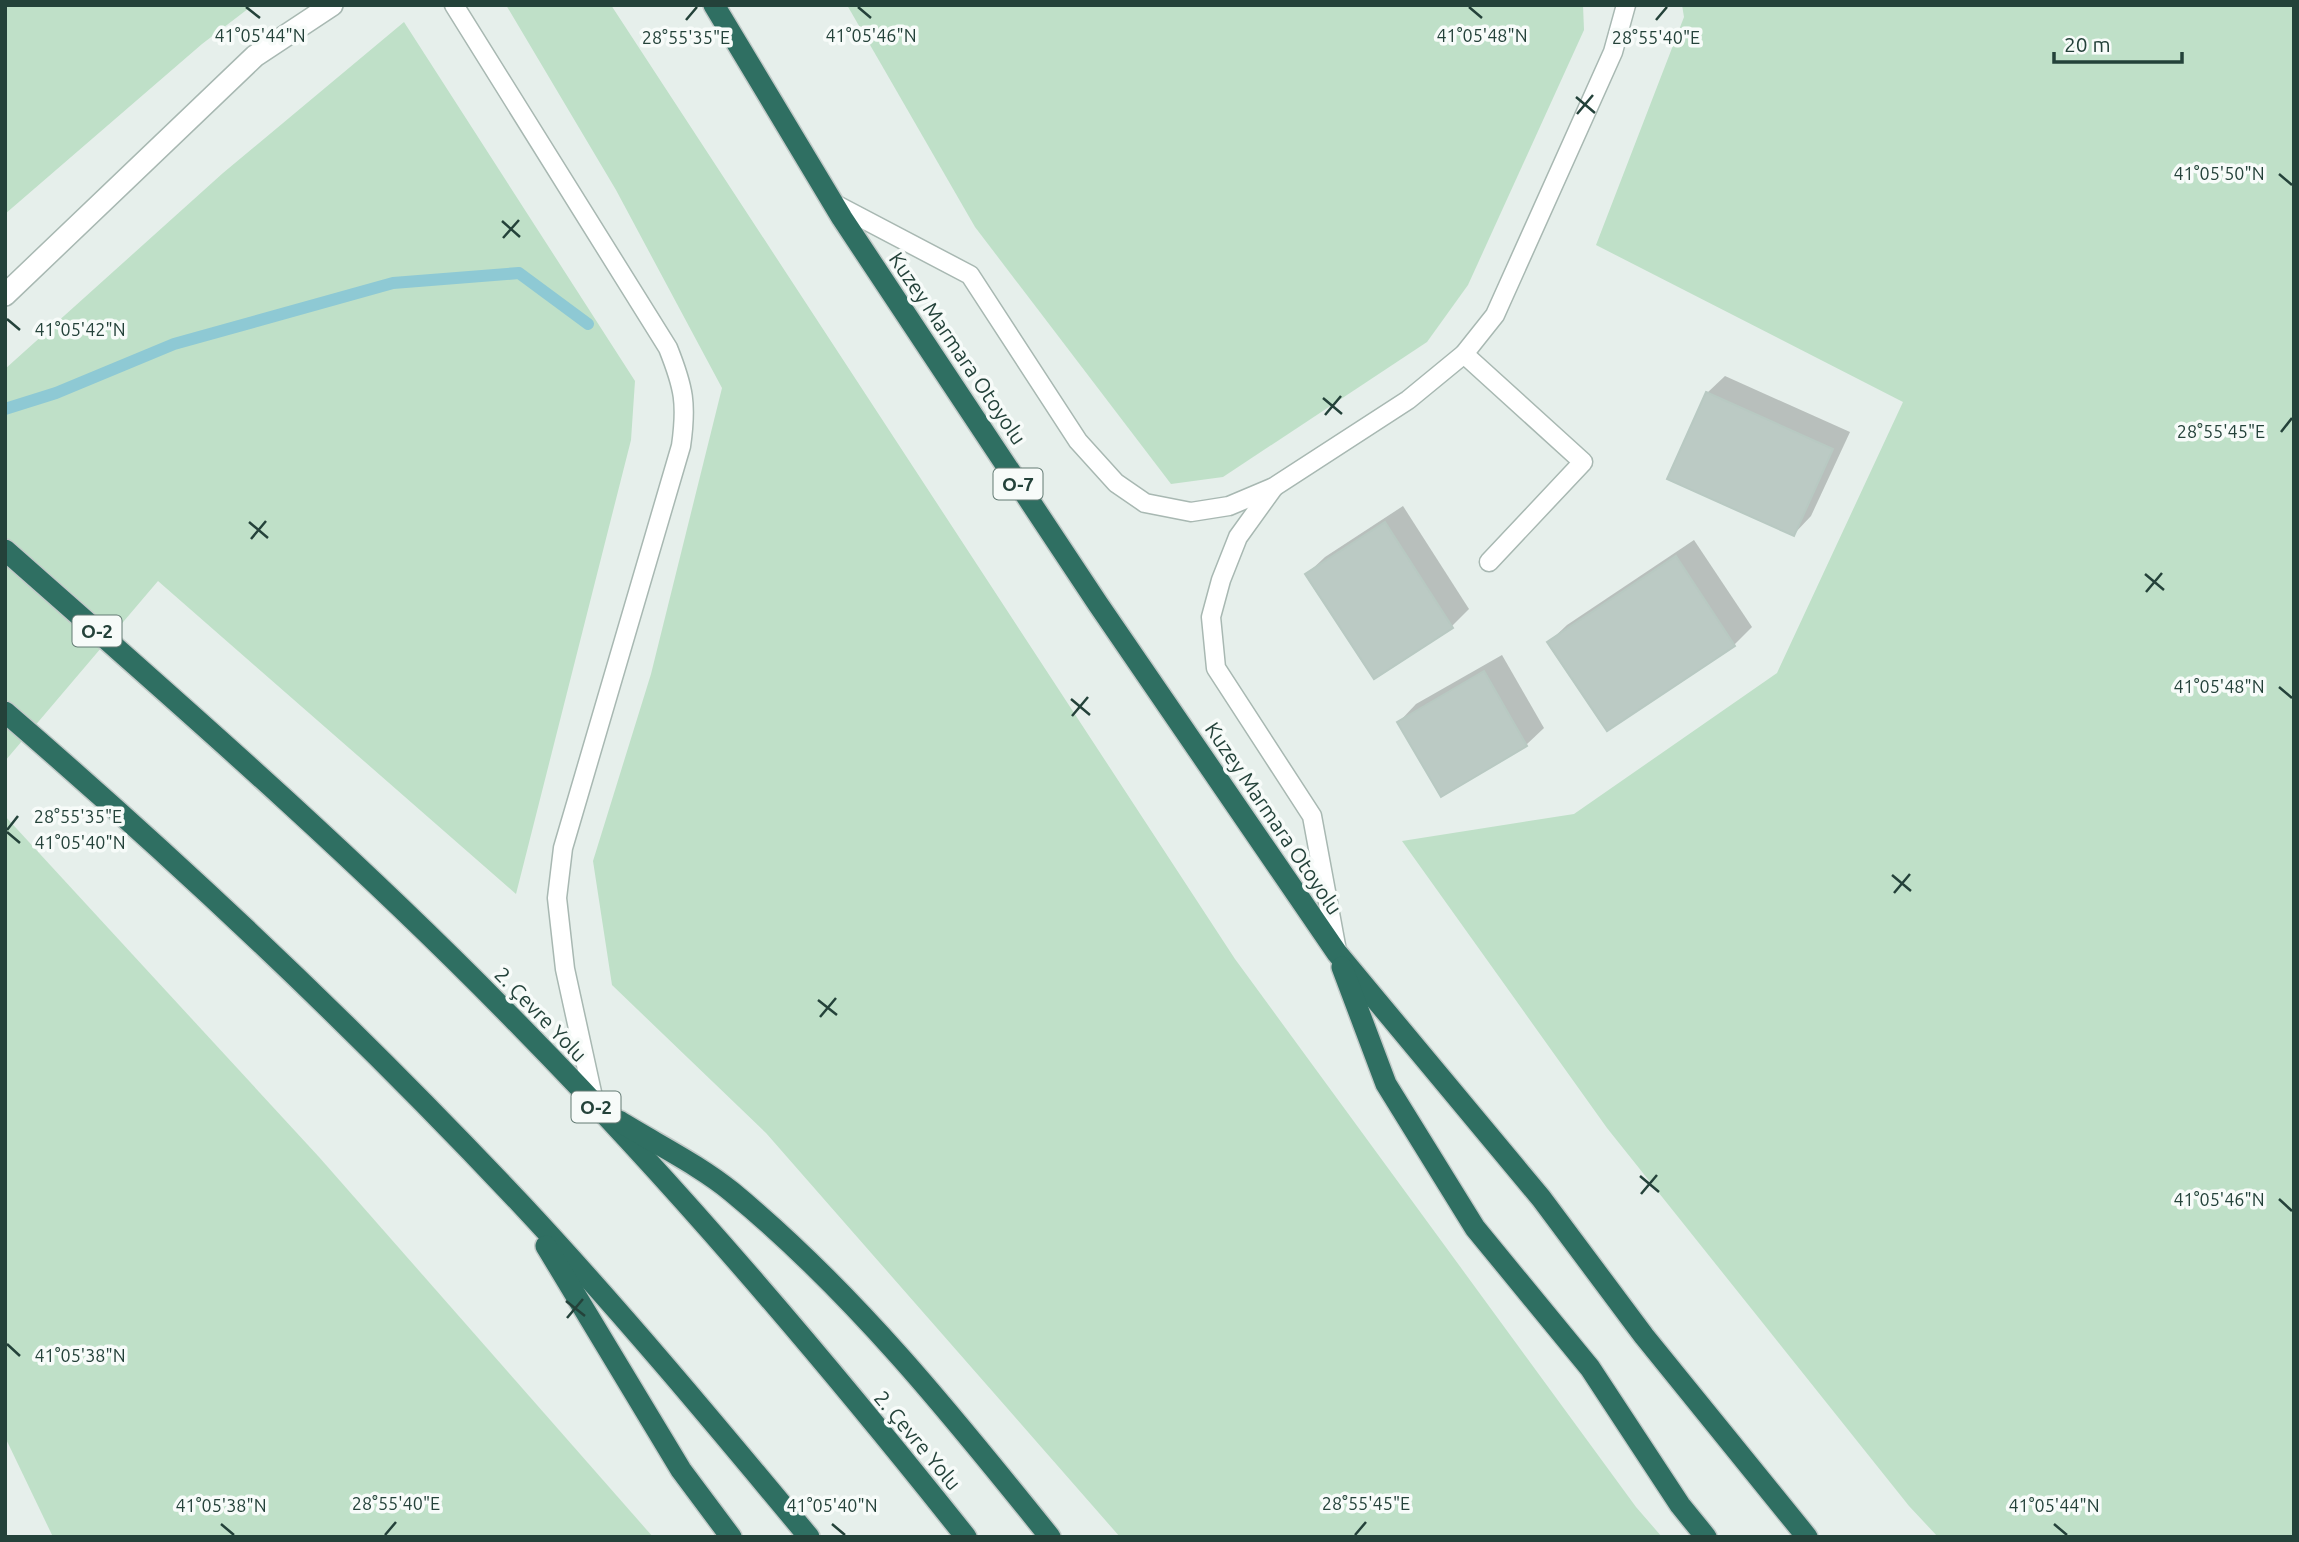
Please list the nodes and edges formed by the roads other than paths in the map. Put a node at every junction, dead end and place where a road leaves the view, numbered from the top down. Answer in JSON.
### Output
{"nodes":[{"id":1,"x":332,"y":5,"type":"edge"},
{"id":2,"x":454,"y":5,"type":"edge"},
{"id":3,"x":714,"y":5,"type":"edge"},
{"id":4,"x":1626,"y":5,"type":"edge"},
{"id":5,"x":833,"y":202,"type":"junction"},
{"id":6,"x":5,"y":295,"type":"edge"},
{"id":7,"x":1464,"y":354,"type":"junction"},
{"id":8,"x":1274,"y":487,"type":"junction"},
{"id":9,"x":5,"y":550,"type":"edge"},
{"id":10,"x":1489,"y":562,"type":"dead end"},
{"id":11,"x":5,"y":712,"type":"edge"},
{"id":12,"x":1337,"y":953,"type":"junction"},
{"id":13,"x":595,"y":1106,"type":"junction"},
{"id":14,"x":522,"y":1205,"type":"junction"},
{"id":15,"x":731,"y":1537,"type":"edge"},
{"id":16,"x":809,"y":1537,"type":"edge"},
{"id":17,"x":966,"y":1537,"type":"edge"},
{"id":18,"x":1050,"y":1537,"type":"edge"},
{"id":19,"x":1706,"y":1537,"type":"edge"},
{"id":20,"x":1807,"y":1537,"type":"edge"}],
"edges":[{"from":1,"to":6,"type":"street"},
{"from":2,"to":13,"type":"lane"},
{"from":3,"to":5,"type":"highway","name":"Kuzey Marmara Otoyolu","number":"O-7"},
{"from":4,"to":7,"type":"lane"},
{"from":5,"to":8,"type":"lane"},
{"from":5,"to":12,"type":"highway","name":"Kuzey Marmara Otoyolu","number":"O-7"},
{"from":7,"to":8,"type":"lane"},
{"from":7,"to":10,"type":"lane"},
{"from":8,"to":12,"type":"lane"},
{"from":9,"to":13,"type":"highway","name":"2. Çevre Yolu","number":"O-2"},
{"from":11,"to":14,"type":"highway"},
{"from":12,"to":19,"type":"highway"},
{"from":12,"to":20,"type":"highway"},
{"from":13,"to":17,"type":"highway","name":"2. Çevre Yolu","number":"O-2"},
{"from":13,"to":18,"type":"highway"},
{"from":14,"to":15,"type":"highway"},
{"from":14,"to":16,"type":"highway"}]}
